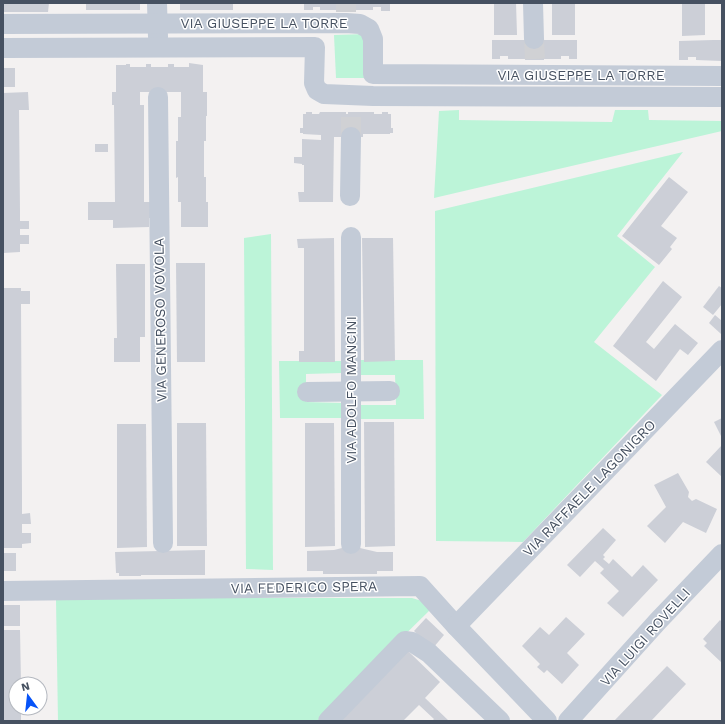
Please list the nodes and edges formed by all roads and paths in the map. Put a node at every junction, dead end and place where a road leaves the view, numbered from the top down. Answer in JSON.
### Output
{"nodes":[{"id":1,"x":157,"y":3,"type":"edge"},
{"id":2,"x":533,"y":3,"type":"edge"},
{"id":3,"x":315,"y":23,"type":"junction"},
{"id":4,"x":3,"y":24,"type":"edge"},
{"id":5,"x":158,"y":24,"type":"junction"},
{"id":6,"x":534,"y":39,"type":"tunnel mouth"},
{"id":7,"x":315,"y":47,"type":"junction"},
{"id":8,"x":3,"y":48,"type":"edge"},
{"id":9,"x":158,"y":48,"type":"junction"},
{"id":10,"x":535,"y":68,"type":"junction"},
{"id":11,"x":373,"y":74,"type":"junction"},
{"id":12,"x":722,"y":76,"type":"edge"},
{"id":13,"x":722,"y":80,"type":"edge"},
{"id":14,"x":373,"y":96,"type":"junction"},
{"id":15,"x":534,"y":96,"type":"junction"},
{"id":16,"x":158,"y":97,"type":"dead end"},
{"id":17,"x":722,"y":97,"type":"edge"},
{"id":18,"x":351,"y":137,"type":"tunnel mouth"},
{"id":19,"x":350,"y":196,"type":"dead end"},
{"id":20,"x":351,"y":237,"type":"dead end"},
{"id":21,"x":722,"y":350,"type":"edge"},
{"id":22,"x":390,"y":391,"type":"dead end"},
{"id":23,"x":307,"y":392,"type":"dead end"},
{"id":24,"x":351,"y":392,"type":"junction"},
{"id":25,"x":163,"y":543,"type":"dead end"},
{"id":26,"x":351,"y":544,"type":"dead end"},
{"id":27,"x":722,"y":554,"type":"edge"},
{"id":28,"x":3,"y":591,"type":"edge"},
{"id":29,"x":456,"y":626,"type":"junction"},
{"id":30,"x":328,"y":721,"type":"edge"},
{"id":31,"x":500,"y":721,"type":"edge"},
{"id":32,"x":547,"y":721,"type":"edge"},
{"id":33,"x":568,"y":721,"type":"edge"}],
"edges":[{"from":1,"to":5,"type":"street"},
{"from":2,"to":6,"type":"street"},
{"from":3,"to":5,"type":"street","name":"VIA GIUSEPPE LA TORRE"},
{"from":3,"to":7,"type":"street"},
{"from":3,"to":11,"type":"street","name":"VIA GIUSEPPE LA TORRE"},
{"from":4,"to":5,"type":"street","name":"VIA GIUSEPPE LA TORRE"},
{"from":5,"to":9,"type":"street"},
{"from":7,"to":9,"type":"street","name":"VIA GIUSEPPE LA TORRE"},
{"from":7,"to":14,"type":"street","name":"VIA GIUSEPPE LA TORRE"},
{"from":8,"to":9,"type":"street","name":"VIA GIUSEPPE LA TORRE"},
{"from":10,"to":11,"type":"street","name":"VIA GIUSEPPE LA TORRE"},
{"from":10,"to":12,"type":"street","name":"VIA GIUSEPPE LA TORRE"},
{"from":10,"to":15,"type":"street"},
{"from":11,"to":14,"type":"street"},
{"from":13,"to":17,"type":"street"},
{"from":14,"to":15,"type":"street","name":"VIA GIUSEPPE LA TORRE"},
{"from":15,"to":17,"type":"street","name":"VIA GIUSEPPE LA TORRE"},
{"from":16,"to":25,"type":"street","name":"VIA GENEROSO VOVOLA"},
{"from":18,"to":19,"type":"street"},
{"from":20,"to":24,"type":"street","name":"VIA ADOLFO MANCINI"},
{"from":21,"to":29,"type":"street","name":"VIA RAFFAELE LAGONIGRO"},
{"from":22,"to":24,"type":"street"},
{"from":23,"to":24,"type":"street"},
{"from":24,"to":26,"type":"street","name":"VIA ADOLFO MANCINI"},
{"from":27,"to":33,"type":"street","name":"VIA LUIGI ROVELLI"},
{"from":28,"to":29,"type":"street","name":"VIA FEDERICO SPERA"},
{"from":29,"to":32,"type":"street","name":"VIA FEDERICO SPERA"},
{"from":30,"to":31,"type":"street"}]}
